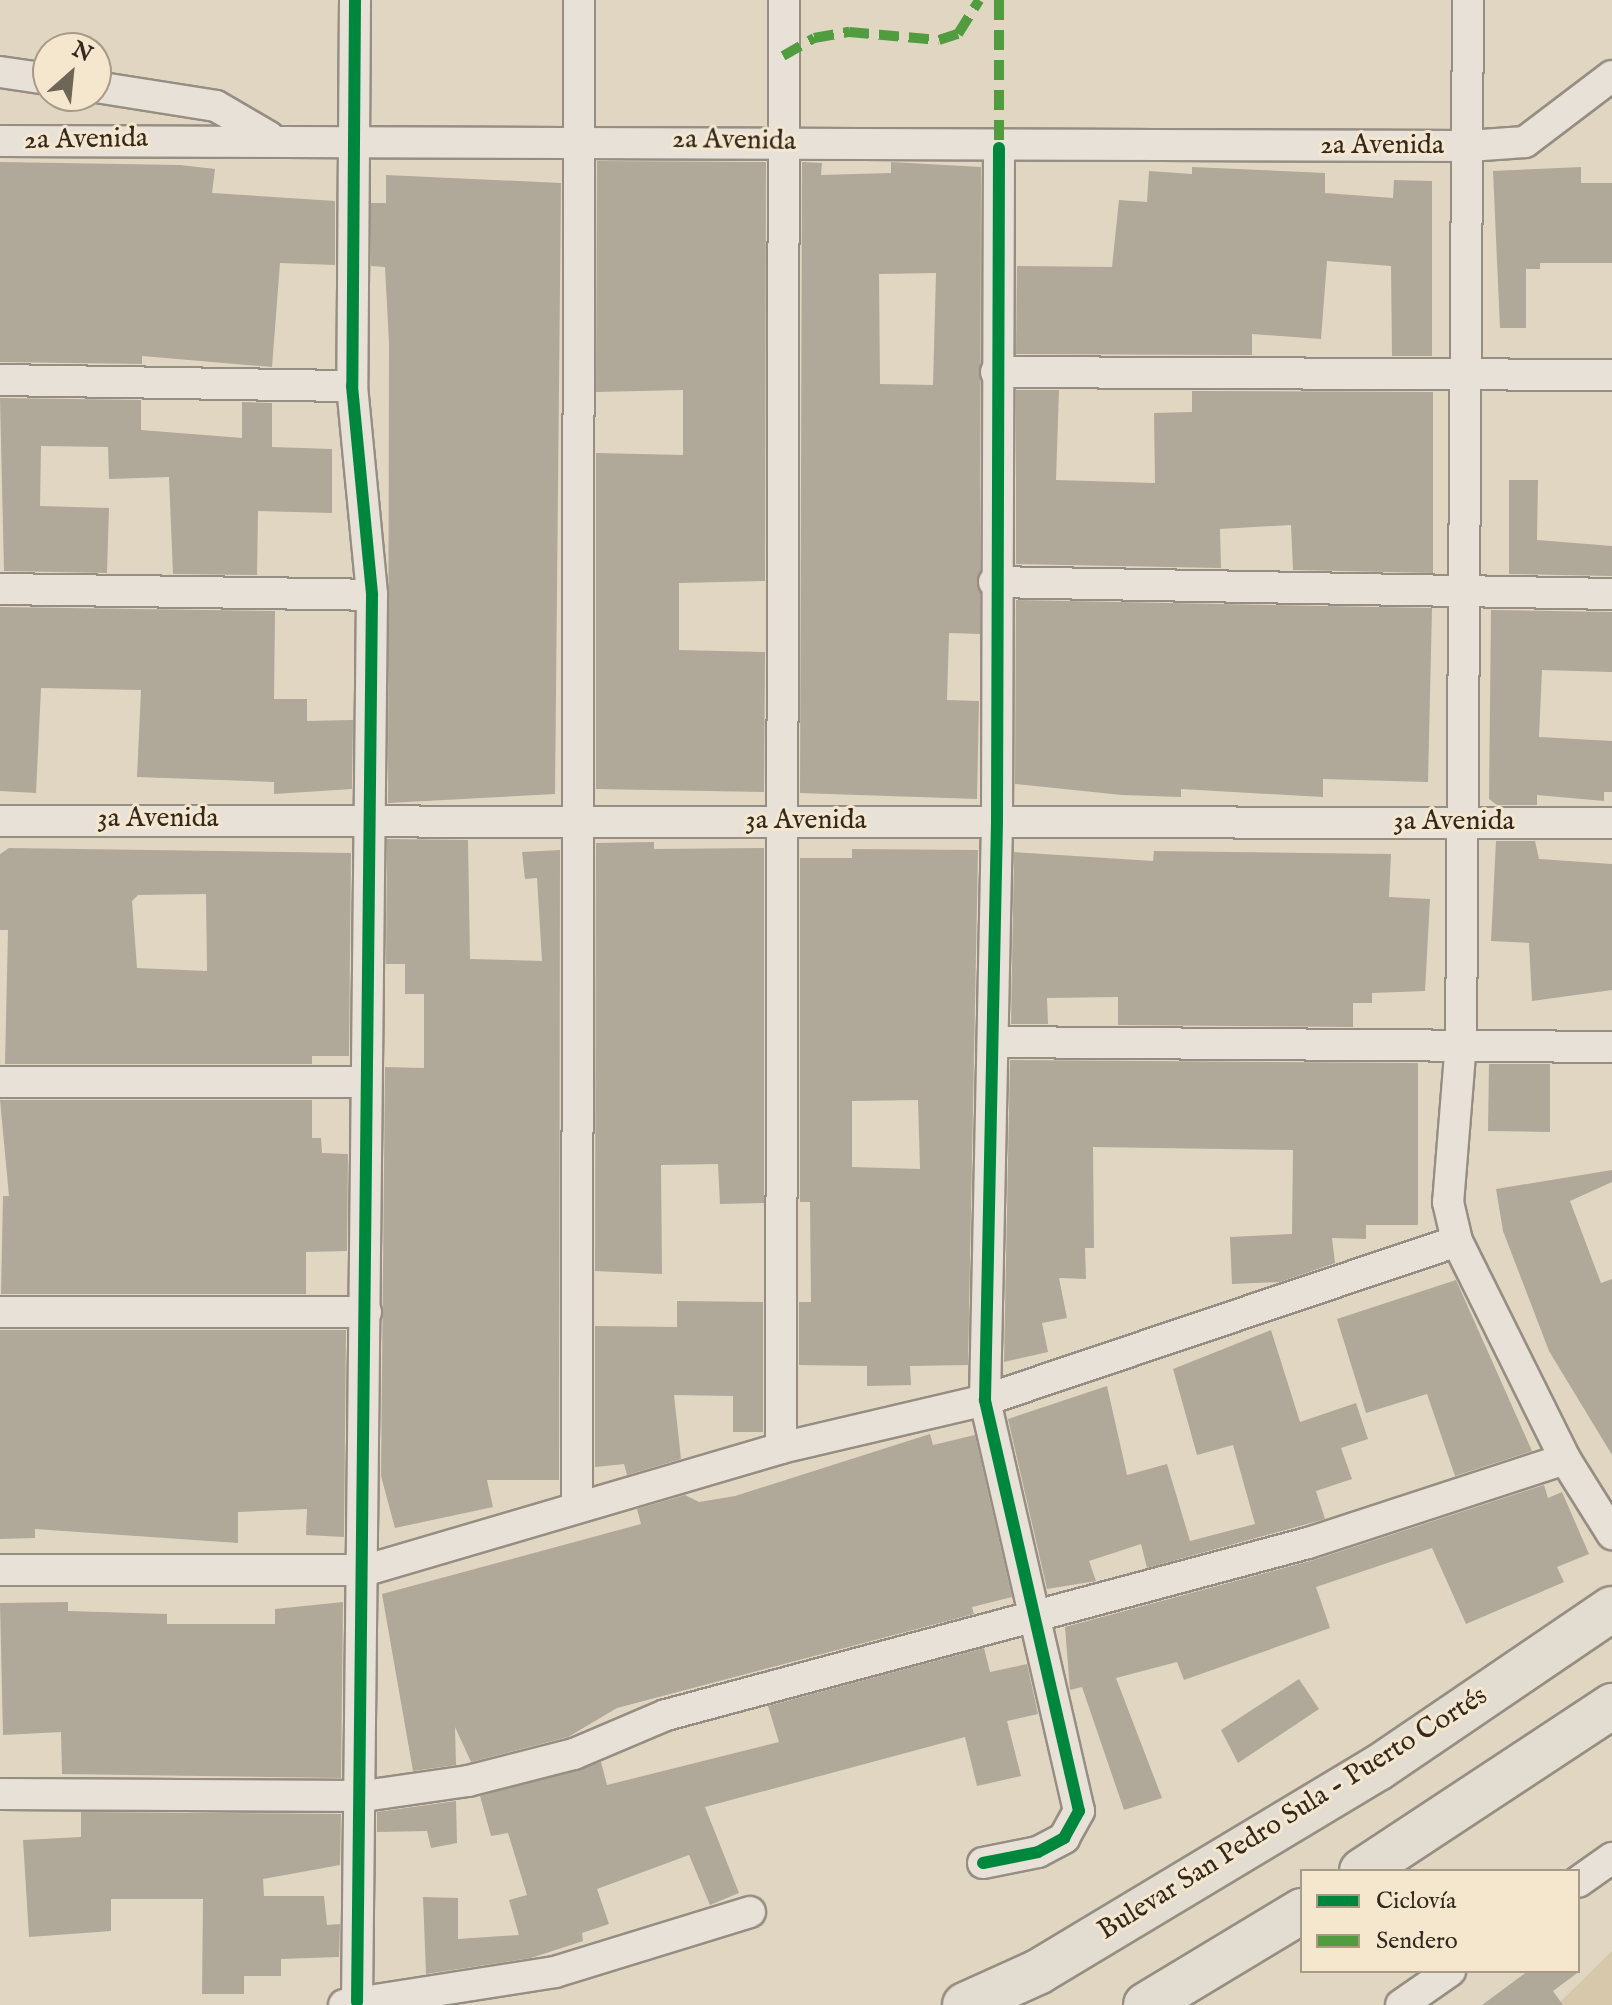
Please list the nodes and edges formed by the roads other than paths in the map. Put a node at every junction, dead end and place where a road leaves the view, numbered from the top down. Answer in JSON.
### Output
{"nodes":[{"id":1,"x":355,"y":0,"type":"edge"},
{"id":2,"x":579,"y":0,"type":"edge"},
{"id":3,"x":784,"y":0,"type":"edge"},
{"id":4,"x":1468,"y":0,"type":"edge"},
{"id":5,"x":0,"y":72,"type":"edge"},
{"id":6,"x":1612,"y":76,"type":"edge"},
{"id":7,"x":32,"y":77,"type":"edge"},
{"id":8,"x":112,"y":90,"type":"edge"},
{"id":9,"x":269,"y":137,"type":"junction"},
{"id":10,"x":579,"y":140,"type":"junction"},
{"id":11,"x":0,"y":141,"type":"edge"},
{"id":12,"x":783,"y":141,"type":"junction"},
{"id":13,"x":352,"y":144,"type":"junction"},
{"id":14,"x":1468,"y":146,"type":"junction"},
{"id":15,"x":999,"y":148,"type":"junction"},
{"id":16,"x":1463,"y":371,"type":"junction"},
{"id":17,"x":996,"y":372,"type":"junction"},
{"id":18,"x":1612,"y":375,"type":"edge"},
{"id":19,"x":0,"y":380,"type":"edge"},
{"id":20,"x":352,"y":386,"type":"junction"},
{"id":21,"x":994,"y":582,"type":"junction"},
{"id":22,"x":0,"y":589,"type":"edge"},
{"id":23,"x":1463,"y":591,"type":"junction"},
{"id":24,"x":1612,"y":594,"type":"edge"},
{"id":25,"x":372,"y":595,"type":"junction"},
{"id":26,"x":367,"y":818,"type":"junction"},
{"id":27,"x":577,"y":818,"type":"junction"},
{"id":28,"x":0,"y":821,"type":"edge"},
{"id":29,"x":784,"y":821,"type":"junction"},
{"id":30,"x":997,"y":821,"type":"junction"},
{"id":31,"x":1462,"y":822,"type":"junction"},
{"id":32,"x":1612,"y":823,"type":"edge"},
{"id":33,"x":993,"y":1042,"type":"junction"},
{"id":34,"x":1461,"y":1044,"type":"junction"},
{"id":35,"x":1612,"y":1047,"type":"edge"},
{"id":36,"x":0,"y":1082,"type":"edge"},
{"id":37,"x":363,"y":1082,"type":"junction"},
{"id":38,"x":1457,"y":1241,"type":"junction"},
{"id":39,"x":0,"y":1312,"type":"edge"},
{"id":40,"x":366,"y":1312,"type":"junction"},
{"id":41,"x":985,"y":1400,"type":"junction"},
{"id":42,"x":781,"y":1448,"type":"junction"},
{"id":43,"x":1565,"y":1459,"type":"junction"},
{"id":44,"x":577,"y":1505,"type":"junction"},
{"id":45,"x":1612,"y":1534,"type":"edge"},
{"id":46,"x":0,"y":1570,"type":"edge"},
{"id":47,"x":367,"y":1570,"type":"junction"},
{"id":48,"x":1612,"y":1609,"type":"edge"},
{"id":49,"x":1031,"y":1620,"type":"junction"},
{"id":50,"x":1612,"y":1706,"type":"edge"},
{"id":51,"x":0,"y":1794,"type":"edge"},
{"id":52,"x":364,"y":1796,"type":"junction"},
{"id":53,"x":1612,"y":1858,"type":"edge"},
{"id":54,"x":983,"y":1863,"type":"dead end"},
{"id":55,"x":1365,"y":1869,"type":"edge"},
{"id":56,"x":1580,"y":1881,"type":"edge"},
{"id":57,"x":750,"y":1912,"type":"dead end"},
{"id":58,"x":1300,"y":1912,"type":"edge"},
{"id":59,"x":1447,"y":1973,"type":"edge"},
{"id":60,"x":350,"y":2004,"type":"edge"},
{"id":61,"x":965,"y":2005,"type":"edge"},
{"id":62,"x":1146,"y":2005,"type":"edge"},
{"id":63,"x":1401,"y":2005,"type":"edge"}],
"edges":[{"from":1,"to":13,"type":"street"},
{"from":2,"to":10,"type":"street"},
{"from":3,"to":12,"type":"street"},
{"from":4,"to":14,"type":"street"},
{"from":5,"to":7,"type":"street"},
{"from":6,"to":14,"type":"street","name":"2a Avenida"},
{"from":8,"to":9,"type":"street"},
{"from":9,"to":11,"type":"street","name":"2a Avenida"},
{"from":9,"to":13,"type":"street","name":"2a Avenida"},
{"from":10,"to":12,"type":"street","name":"2a Avenida"},
{"from":10,"to":13,"type":"street","name":"2a Avenida"},
{"from":10,"to":27,"type":"street"},
{"from":12,"to":15,"type":"street","name":"2a Avenida"},
{"from":12,"to":29,"type":"street"},
{"from":13,"to":20,"type":"street"},
{"from":14,"to":15,"type":"street","name":"2a Avenida"},
{"from":14,"to":16,"type":"street"},
{"from":15,"to":17,"type":"street"},
{"from":16,"to":17,"type":"street"},
{"from":16,"to":18,"type":"street"},
{"from":16,"to":23,"type":"street"},
{"from":17,"to":21,"type":"street"},
{"from":19,"to":20,"type":"street"},
{"from":20,"to":25,"type":"street"},
{"from":21,"to":23,"type":"street"},
{"from":21,"to":30,"type":"street"},
{"from":22,"to":25,"type":"street"},
{"from":23,"to":24,"type":"street"},
{"from":23,"to":31,"type":"street"},
{"from":25,"to":26,"type":"street"},
{"from":26,"to":27,"type":"street","name":"3a Avenida"},
{"from":26,"to":28,"type":"street","name":"3a Avenida"},
{"from":26,"to":37,"type":"street"},
{"from":27,"to":29,"type":"street","name":"3a Avenida"},
{"from":27,"to":44,"type":"street"},
{"from":29,"to":30,"type":"street","name":"3a Avenida"},
{"from":29,"to":42,"type":"street"},
{"from":30,"to":31,"type":"street","name":"3a Avenida"},
{"from":30,"to":33,"type":"street"},
{"from":31,"to":32,"type":"street","name":"3a Avenida"},
{"from":31,"to":34,"type":"street"},
{"from":33,"to":34,"type":"street"},
{"from":33,"to":41,"type":"street"},
{"from":34,"to":35,"type":"street"},
{"from":34,"to":38,"type":"street"},
{"from":36,"to":37,"type":"street"},
{"from":37,"to":40,"type":"street"},
{"from":38,"to":41,"type":"street"},
{"from":38,"to":43,"type":"street"},
{"from":39,"to":40,"type":"street"},
{"from":40,"to":47,"type":"street"},
{"from":41,"to":42,"type":"street"},
{"from":41,"to":49,"type":"street"},
{"from":42,"to":44,"type":"street"},
{"from":43,"to":45,"type":"street"},
{"from":43,"to":49,"type":"street"},
{"from":44,"to":47,"type":"street"},
{"from":46,"to":47,"type":"street"},
{"from":47,"to":52,"type":"street"},
{"from":48,"to":61,"type":"highway","name":"Bulevar San Pedro Sula - Puerto Cortés"},
{"from":49,"to":52,"type":"street"},
{"from":49,"to":54,"type":"street"},
{"from":50,"to":55,"type":"highway"},
{"from":51,"to":52,"type":"street"},
{"from":52,"to":60,"type":"street"},
{"from":53,"to":56,"type":"street"},
{"from":57,"to":60,"type":"street"},
{"from":58,"to":62,"type":"highway"},
{"from":59,"to":63,"type":"street"}]}
